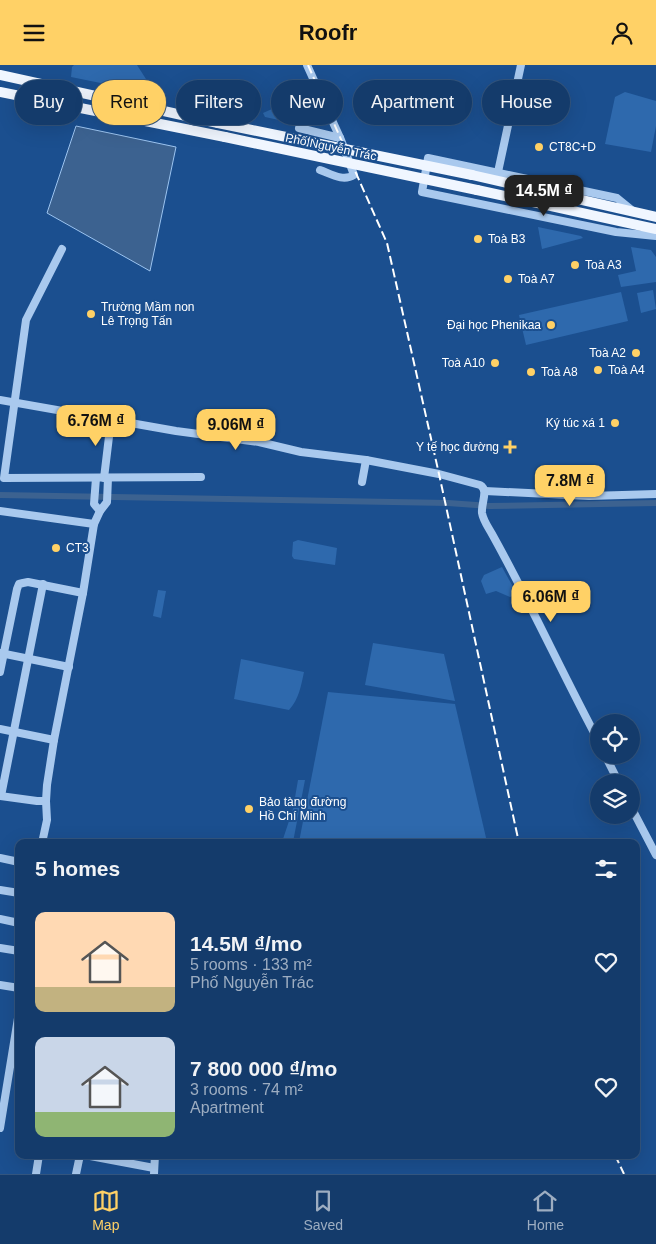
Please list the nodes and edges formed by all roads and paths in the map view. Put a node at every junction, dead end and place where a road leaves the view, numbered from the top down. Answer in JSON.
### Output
{"nodes":[{"id":1,"x":307,"y":65,"type":"edge"},
{"id":2,"x":520,"y":65,"type":"edge"},
{"id":3,"x":0,"y":75,"type":"edge"},
{"id":4,"x":0,"y":92,"type":"edge"},
{"id":5,"x":299,"y":128,"type":"dead end"},
{"id":6,"x":340,"y":139,"type":"junction"},
{"id":7,"x":452,"y":162,"type":"junction"},
{"id":8,"x":320,"y":170,"type":"dead end"},
{"id":9,"x":498,"y":172,"type":"junction"},
{"id":10,"x":447,"y":197,"type":"junction"},
{"id":11,"x":635,"y":212,"type":"junction"},
{"id":12,"x":656,"y":217,"type":"edge"},
{"id":13,"x":656,"y":229,"type":"edge"},
{"id":14,"x":656,"y":236,"type":"edge"},
{"id":15,"x":62,"y":249,"type":"dead end"},
{"id":16,"x":0,"y":400,"type":"edge"},
{"id":17,"x":15,"y":403,"type":"junction"},
{"id":18,"x":111,"y":420,"type":"junction"},
{"id":19,"x":366,"y":460,"type":"junction"},
{"id":20,"x":201,"y":477,"type":"dead end"},
{"id":21,"x":102,"y":479,"type":"junction"},
{"id":22,"x":362,"y":482,"type":"dead end"},
{"id":23,"x":484,"y":494,"type":"junction"},
{"id":24,"x":656,"y":495,"type":"edge"},
{"id":25,"x":0,"y":511,"type":"edge"},
{"id":26,"x":100,"y":511,"type":"junction"},
{"id":27,"x":94,"y":524,"type":"junction"},
{"id":28,"x":43,"y":584,"type":"junction"},
{"id":29,"x":84,"y":593,"type":"junction"},
{"id":30,"x":2,"y":653,"type":"edge"},
{"id":31,"x":28,"y":658,"type":"junction"},
{"id":32,"x":69,"y":667,"type":"junction"},
{"id":33,"x":0,"y":672,"type":"edge"},
{"id":34,"x":590,"y":724,"type":"edge"},
{"id":35,"x":0,"y":729,"type":"edge"},
{"id":36,"x":14,"y":732,"type":"junction"},
{"id":37,"x":54,"y":740,"type":"junction"},
{"id":38,"x":0,"y":796,"type":"edge"},
{"id":39,"x":46,"y":801,"type":"junction"},
{"id":40,"x":640,"y":824,"type":"edge"},
{"id":41,"x":43,"y":839,"type":"edge"},
{"id":42,"x":656,"y":855,"type":"edge"},
{"id":43,"x":0,"y":858,"type":"edge"},
{"id":44,"x":15,"y":861,"type":"edge"},
{"id":45,"x":0,"y":890,"type":"edge"},
{"id":46,"x":15,"y":892,"type":"edge"},
{"id":47,"x":0,"y":919,"type":"edge"},
{"id":48,"x":15,"y":922,"type":"edge"},
{"id":49,"x":0,"y":948,"type":"edge"},
{"id":50,"x":15,"y":950,"type":"edge"},
{"id":51,"x":0,"y":976,"type":"edge"},
{"id":52,"x":0,"y":985,"type":"edge"},
{"id":53,"x":15,"y":987,"type":"edge"},
{"id":54,"x":15,"y":1036,"type":"edge"},
{"id":55,"x":0,"y":1128,"type":"edge"},
{"id":56,"x":38,"y":1159,"type":"edge"},
{"id":57,"x":79,"y":1159,"type":"edge"},
{"id":58,"x":102,"y":1159,"type":"edge"},
{"id":59,"x":154,"y":1171,"type":"edge"},
{"id":60,"x":36,"y":1174,"type":"edge"},
{"id":61,"x":76,"y":1174,"type":"edge"}],
"edges":[{"from":1,"to":6,"type":"street"},
{"from":2,"to":9,"type":"street"},
{"from":3,"to":11,"type":"main road","name":"Phố Nguyễn Trác","bridge":true},
{"from":4,"to":13,"type":"main road","name":"Phố Nguyễn Trác","bridge":true},
{"from":5,"to":6,"type":"street"},
{"from":6,"to":8,"type":"street"},
{"from":7,"to":9,"type":"street","name":"Phố Nguyễn Trác"},
{"from":7,"to":10,"type":"street"},
{"from":7,"to":10,"type":"street","name":"Phố Nguyễn Trác"},
{"from":9,"to":11,"type":"street","name":"Phố Nguyễn Trác"},
{"from":10,"to":14,"type":"street"},
{"from":11,"to":12,"type":"main road","name":"Phố Nguyễn Trác"},
{"from":15,"to":17,"type":"street"},
{"from":16,"to":17,"type":"street"},
{"from":17,"to":18,"type":"street"},
{"from":17,"to":21,"type":"street"},
{"from":18,"to":19,"type":"street"},
{"from":18,"to":21,"type":"street"},
{"from":19,"to":22,"type":"street"},
{"from":19,"to":23,"type":"street"},
{"from":20,"to":21,"type":"street"},
{"from":21,"to":26,"type":"street"},
{"from":21,"to":26,"type":"street"},
{"from":23,"to":24,"type":"street"},
{"from":23,"to":34,"type":"street"},
{"from":25,"to":27,"type":"street"},
{"from":26,"to":27,"type":"street"},
{"from":27,"to":29,"type":"street"},
{"from":28,"to":29,"type":"street"},
{"from":28,"to":30,"type":"street"},
{"from":28,"to":31,"type":"street"},
{"from":29,"to":32,"type":"street"},
{"from":30,"to":31,"type":"street"},
{"from":30,"to":33,"type":"street"},
{"from":31,"to":32,"type":"street"},
{"from":31,"to":36,"type":"street"},
{"from":32,"to":37,"type":"street"},
{"from":35,"to":36,"type":"street"},
{"from":36,"to":37,"type":"street"},
{"from":36,"to":38,"type":"street"},
{"from":37,"to":39,"type":"street"},
{"from":38,"to":39,"type":"street"},
{"from":39,"to":41,"type":"street"},
{"from":40,"to":42,"type":"street"},
{"from":43,"to":44,"type":"street"},
{"from":45,"to":46,"type":"street"},
{"from":47,"to":48,"type":"street"},
{"from":49,"to":50,"type":"street"},
{"from":51,"to":52,"type":"street"},
{"from":52,"to":53,"type":"street"},
{"from":54,"to":55,"type":"street"},
{"from":56,"to":60,"type":"street"},
{"from":57,"to":61,"type":"street"},
{"from":58,"to":59,"type":"street"}]}
